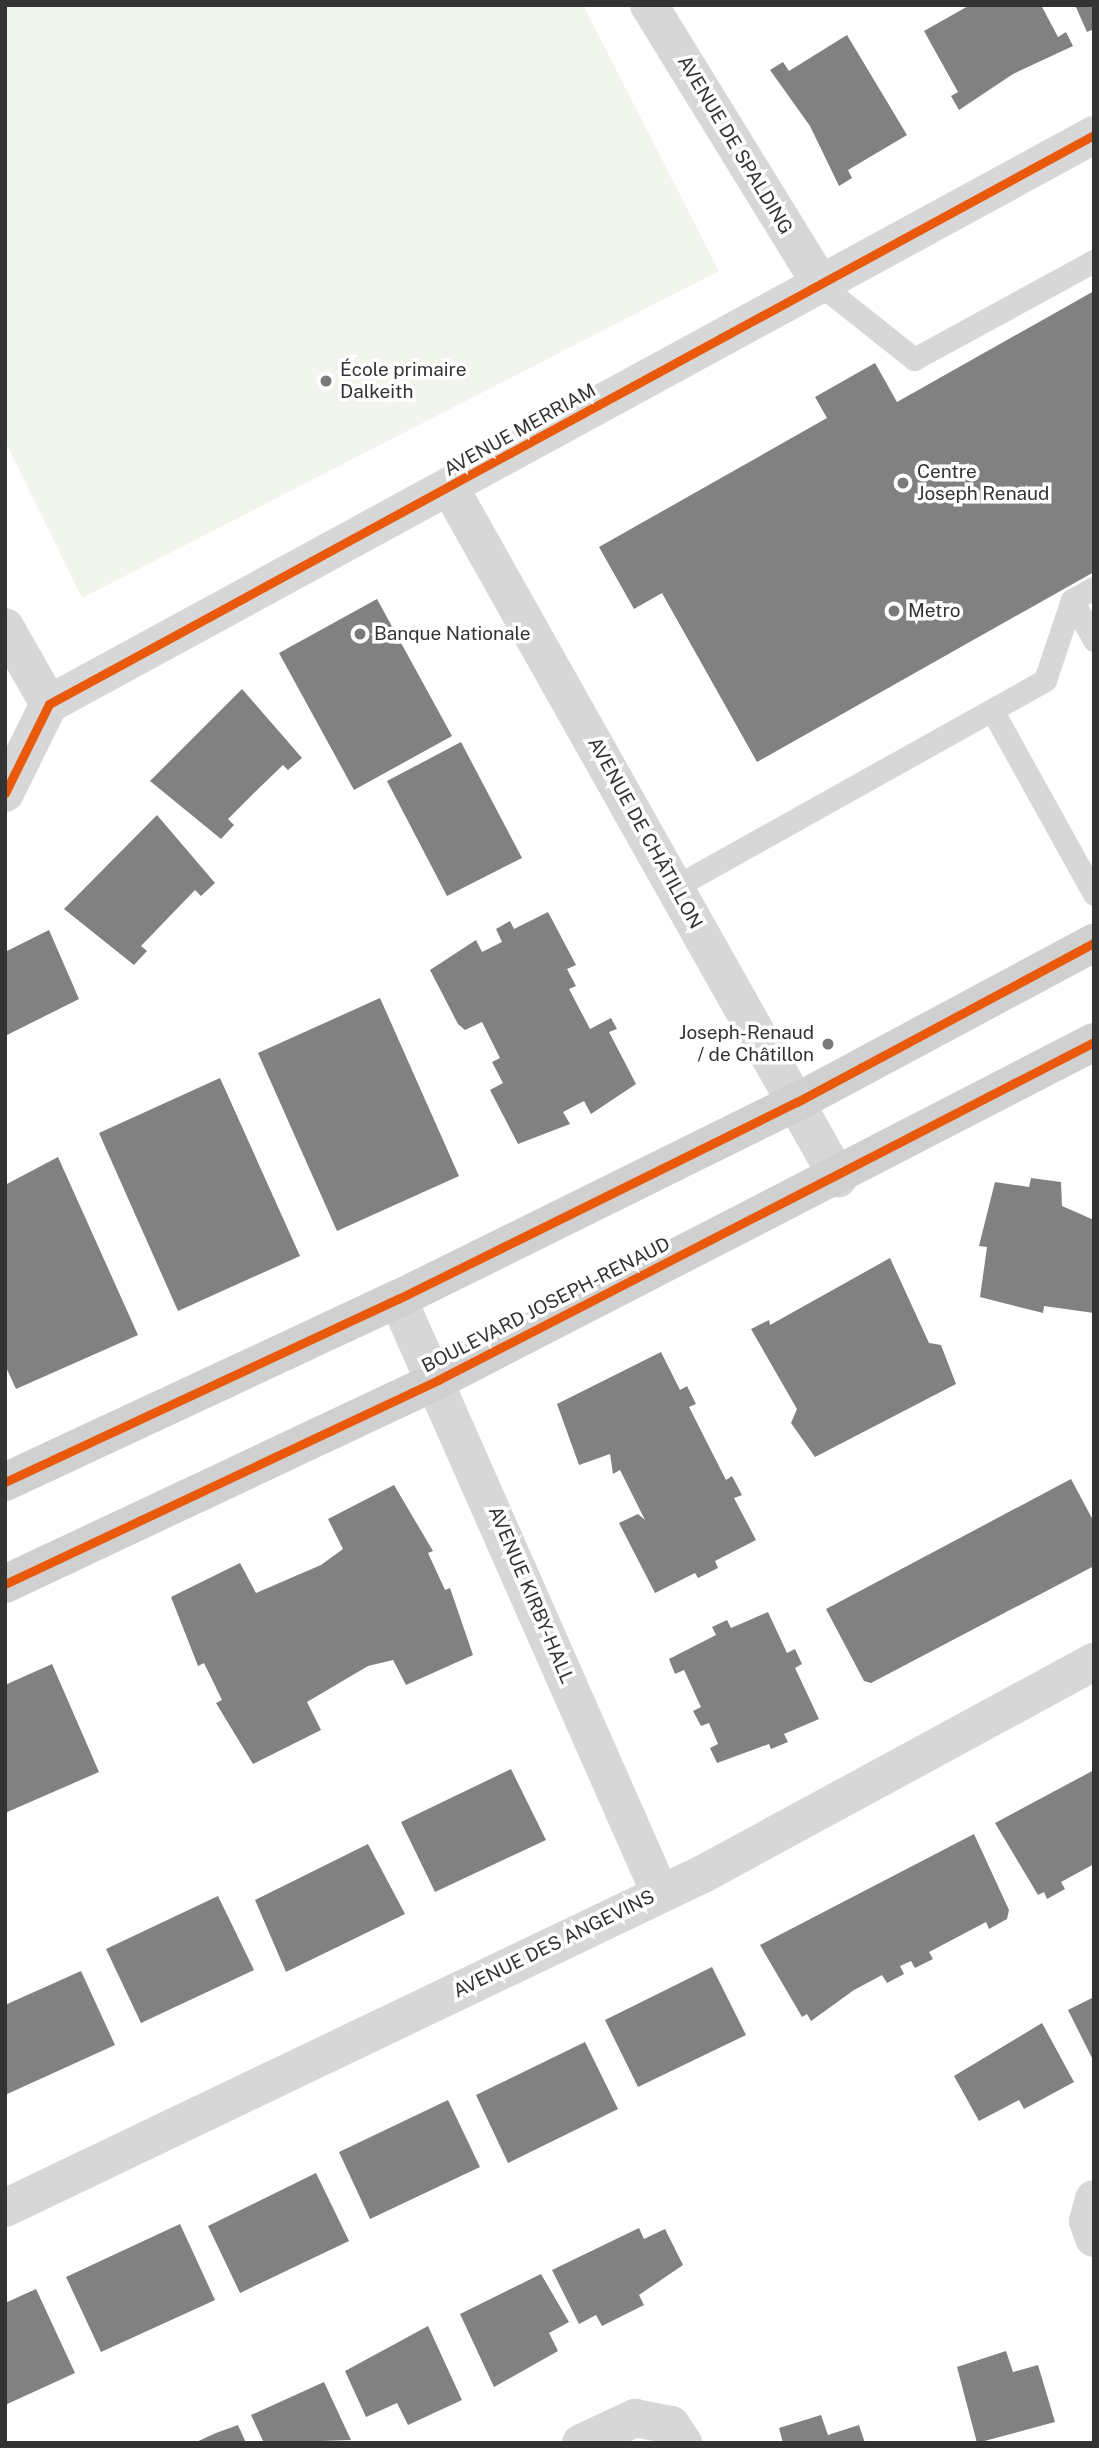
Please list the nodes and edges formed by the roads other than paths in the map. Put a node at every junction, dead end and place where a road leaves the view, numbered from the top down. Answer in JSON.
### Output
{"nodes":[{"id":1,"x":649,"y":5,"type":"edge"},
{"id":2,"x":1094,"y":135,"type":"edge"},
{"id":3,"x":1094,"y":261,"type":"edge"},
{"id":4,"x":821,"y":285,"type":"junction"},
{"id":5,"x":450,"y":488,"type":"junction"},
{"id":6,"x":1094,"y":588,"type":"edge"},
{"id":7,"x":1072,"y":600,"type":"junction"},
{"id":8,"x":5,"y":627,"type":"edge"},
{"id":9,"x":1094,"y":640,"type":"edge"},
{"id":10,"x":49,"y":704,"type":"junction"},
{"id":11,"x":992,"y":710,"type":"junction"},
{"id":12,"x":5,"y":793,"type":"edge"},
{"id":13,"x":675,"y":887,"type":"junction"},
{"id":14,"x":1094,"y":894,"type":"edge"},
{"id":15,"x":1094,"y":943,"type":"edge"},
{"id":16,"x":1094,"y":1042,"type":"edge"},
{"id":17,"x":797,"y":1102,"type":"junction"},
{"id":18,"x":838,"y":1178,"type":"junction"},
{"id":19,"x":398,"y":1299,"type":"junction"},
{"id":20,"x":438,"y":1380,"type":"junction"},
{"id":21,"x":5,"y":1482,"type":"edge"},
{"id":22,"x":5,"y":1584,"type":"edge"},
{"id":23,"x":1094,"y":1662,"type":"edge"},
{"id":24,"x":660,"y":1894,"type":"junction"},
{"id":25,"x":1094,"y":2199,"type":"edge"},
{"id":26,"x":5,"y":2208,"type":"edge"},
{"id":27,"x":1094,"y":2238,"type":"edge"},
{"id":28,"x":581,"y":2443,"type":"edge"},
{"id":29,"x":683,"y":2443,"type":"edge"}],
"edges":[{"from":1,"to":4,"type":"street","name":"AVENUE DE SPALDING"},
{"from":2,"to":4,"type":"street","name":"AVENUE MERRIAM"},
{"from":3,"to":4,"type":"lane"},
{"from":4,"to":5,"type":"street","name":"AVENUE MERRIAM"},
{"from":5,"to":10,"type":"street","name":"AVENUE MERRIAM"},
{"from":5,"to":13,"type":"street","name":"AVENUE DE CHÂTILLON"},
{"from":6,"to":7,"type":"lane"},
{"from":7,"to":9,"type":"lane"},
{"from":7,"to":11,"type":"lane"},
{"from":8,"to":10,"type":"street"},
{"from":10,"to":12,"type":"street"},
{"from":11,"to":13,"type":"lane"},
{"from":11,"to":14,"type":"lane"},
{"from":13,"to":17,"type":"street","name":"AVENUE DE CHÂTILLON"},
{"from":15,"to":17,"type":"street"},
{"from":16,"to":18,"type":"street","name":"BOULEVARD JOSEPH-RENAUD"},
{"from":17,"to":18,"type":"street","name":"AVENUE DE CHÂTILLON"},
{"from":17,"to":19,"type":"street"},
{"from":18,"to":20,"type":"street","name":"BOULEVARD JOSEPH-RENAUD"},
{"from":19,"to":20,"type":"street","name":"AVENUE KIRBY-HALL"},
{"from":19,"to":21,"type":"street"},
{"from":20,"to":22,"type":"street","name":"BOULEVARD JOSEPH-RENAUD"},
{"from":20,"to":24,"type":"street","name":"AVENUE KIRBY-HALL"},
{"from":23,"to":24,"type":"street","name":"AVENUE DES ANGEVINS"},
{"from":24,"to":26,"type":"street","name":"AVENUE DES ANGEVINS"},
{"from":25,"to":27,"type":"street"},
{"from":28,"to":29,"type":"street"}]}
